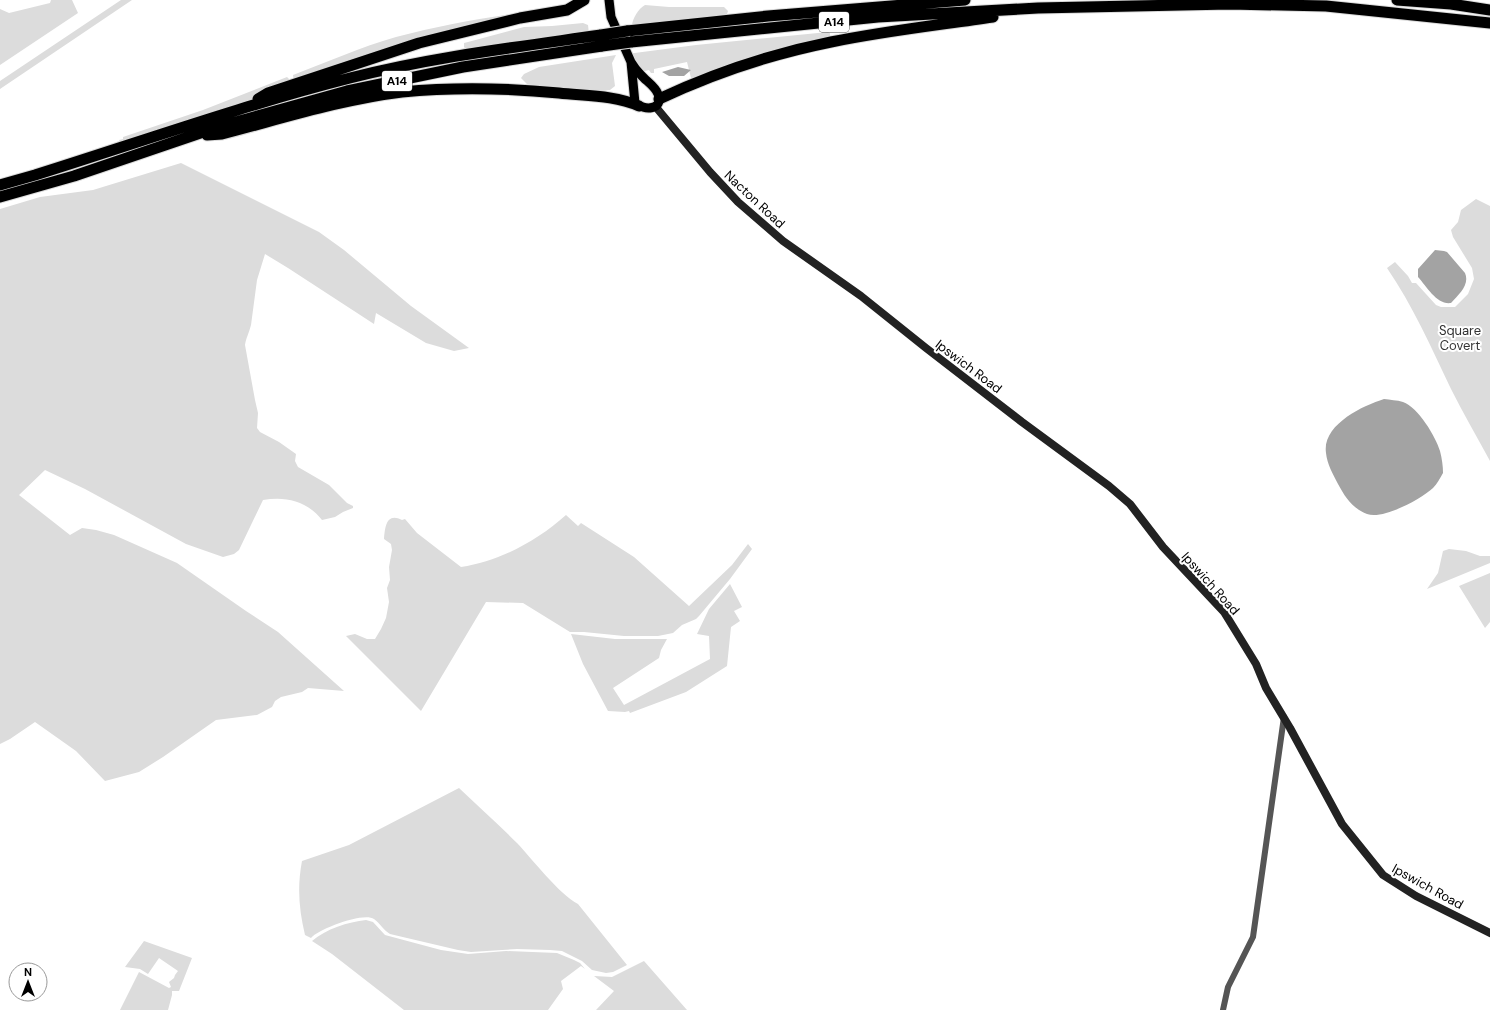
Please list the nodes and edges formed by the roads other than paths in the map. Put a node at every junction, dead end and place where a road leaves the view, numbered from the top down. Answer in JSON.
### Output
{"nodes":[{"id":1,"x":609,"y":0,"type":"edge"},
{"id":2,"x":616,"y":0,"type":"edge"},
{"id":3,"x":965,"y":0,"type":"edge"},
{"id":4,"x":1397,"y":0,"type":"edge"},
{"id":5,"x":580,"y":2,"type":"edge"},
{"id":6,"x":1038,"y":8,"type":"junction"},
{"id":7,"x":1490,"y":10,"type":"edge"},
{"id":8,"x":611,"y":17,"type":"junction"},
{"id":9,"x":1490,"y":24,"type":"edge"},
{"id":10,"x":601,"y":40,"type":"junction"},
{"id":11,"x":631,"y":62,"type":"junction"},
{"id":12,"x":657,"y":102,"type":"junction"},
{"id":13,"x":639,"y":106,"type":"junction"},
{"id":14,"x":242,"y":108,"type":"junction"},
{"id":15,"x":196,"y":135,"type":"junction"},
{"id":16,"x":0,"y":185,"type":"edge"},
{"id":17,"x":0,"y":197,"type":"edge"},
{"id":18,"x":854,"y":291,"type":"joint"},
{"id":19,"x":1284,"y":717,"type":"junction"},
{"id":20,"x":1490,"y":933,"type":"edge"},
{"id":21,"x":1223,"y":1010,"type":"edge"}],
"edges":[{"from":1,"to":8,"type":"main road"},
{"from":2,"to":8,"type":"main road"},
{"from":3,"to":10,"type":"highway","number":"A14","bridge":true},
{"from":4,"to":7,"type":"highway"},
{"from":5,"to":14,"type":"highway","number":"A14"},
{"from":6,"to":9,"type":"highway","number":"A14"},
{"from":6,"to":10,"type":"highway","number":"A14","bridge":true},
{"from":6,"to":12,"type":"highway","number":"A14"},
{"from":8,"to":11,"type":"main road"},
{"from":10,"to":14,"type":"highway","number":"A14"},
{"from":10,"to":15,"type":"highway","number":"A14"},
{"from":11,"to":12,"type":"main road"},
{"from":11,"to":13,"type":"main road"},
{"from":12,"to":13,"type":"main road"},
{"from":12,"to":18,"type":"street","name":"Nacton Road"},
{"from":13,"to":15,"type":"highway","number":"A14"},
{"from":14,"to":16,"type":"highway","number":"A14"},
{"from":15,"to":17,"type":"highway","number":"A14"},
{"from":18,"to":19,"type":"street","name":"Ipswich Road"},
{"from":19,"to":20,"type":"street","name":"Ipswich Road"},
{"from":19,"to":21,"type":"street"}]}
